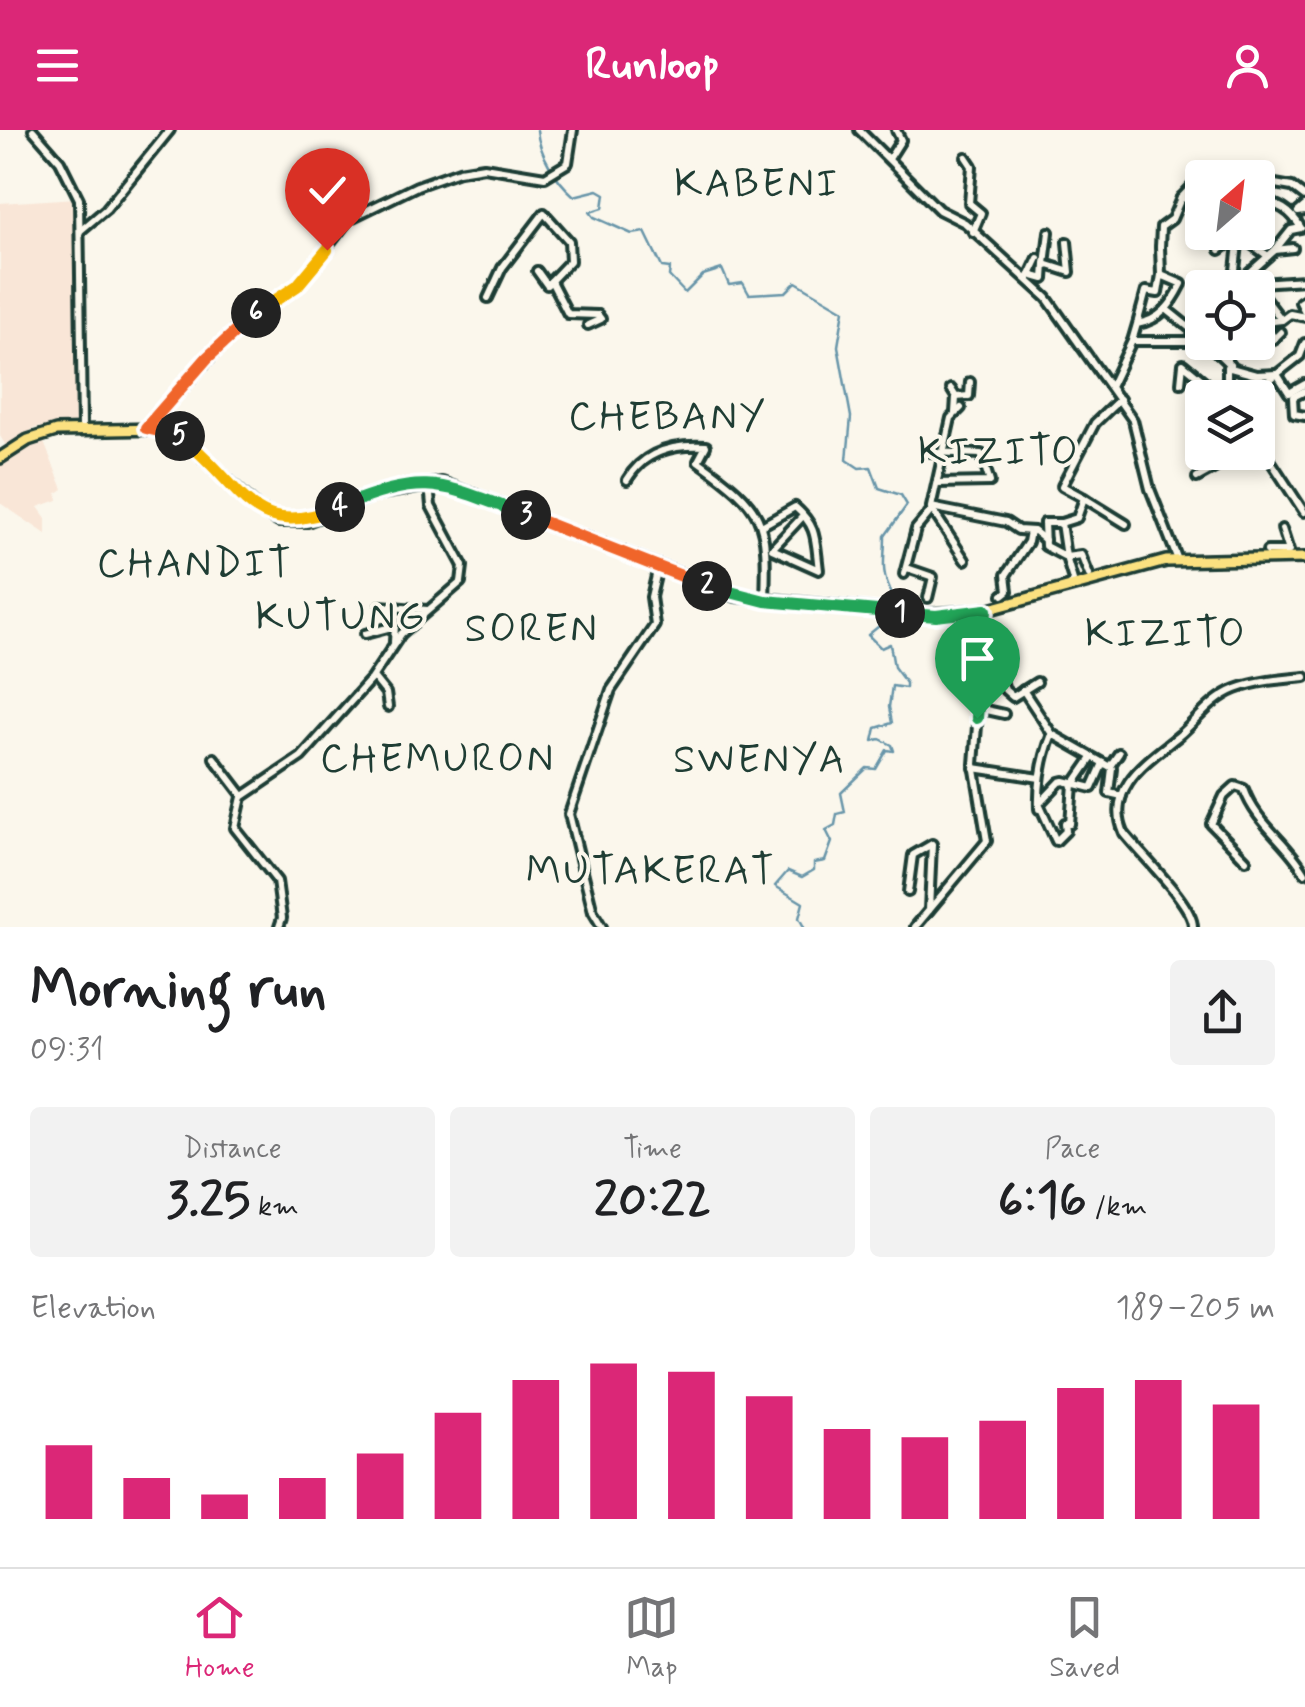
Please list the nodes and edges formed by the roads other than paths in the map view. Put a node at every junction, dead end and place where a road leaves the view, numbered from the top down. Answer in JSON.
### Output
{"nodes":[{"id":1,"x":32,"y":130,"type":"edge"},
{"id":2,"x":170,"y":130,"type":"edge"},
{"id":3,"x":574,"y":130,"type":"edge"},
{"id":4,"x":859,"y":130,"type":"edge"},
{"id":5,"x":896,"y":130,"type":"edge"},
{"id":6,"x":966,"y":157,"type":"dead end"},
{"id":7,"x":888,"y":159,"type":"junction"},
{"id":8,"x":1275,"y":184,"type":"edge"},
{"id":9,"x":1305,"y":196,"type":"edge"},
{"id":10,"x":1185,"y":197,"type":"edge"},
{"id":11,"x":1275,"y":203,"type":"edge"},
{"id":12,"x":80,"y":232,"type":"junction"},
{"id":13,"x":972,"y":232,"type":"junction"},
{"id":14,"x":1049,"y":232,"type":"dead end"},
{"id":15,"x":1067,"y":242,"type":"dead end"},
{"id":16,"x":1293,"y":248,"type":"dead end"},
{"id":17,"x":1238,"y":250,"type":"edge"},
{"id":18,"x":1264,"y":250,"type":"edge"},
{"id":19,"x":1275,"y":250,"type":"junction"},
{"id":20,"x":1038,"y":258,"type":"dead end"},
{"id":21,"x":1268,"y":258,"type":"junction"},
{"id":22,"x":1045,"y":264,"type":"junction"},
{"id":23,"x":537,"y":270,"type":"dead end"},
{"id":24,"x":1235,"y":270,"type":"dead end"},
{"id":25,"x":1253,"y":270,"type":"edge"},
{"id":26,"x":1160,"y":276,"type":"junction"},
{"id":27,"x":1028,"y":277,"type":"junction"},
{"id":28,"x":1305,"y":280,"type":"edge"},
{"id":29,"x":551,"y":281,"type":"junction"},
{"id":30,"x":1275,"y":284,"type":"edge"},
{"id":31,"x":488,"y":298,"type":"dead end"},
{"id":32,"x":1305,"y":300,"type":"edge"},
{"id":33,"x":1166,"y":309,"type":"junction"},
{"id":34,"x":1275,"y":311,"type":"edge"},
{"id":35,"x":1305,"y":314,"type":"edge"},
{"id":36,"x":601,"y":320,"type":"junction"},
{"id":37,"x":1282,"y":320,"type":"junction"},
{"id":38,"x":1275,"y":322,"type":"edge"},
{"id":39,"x":1136,"y":324,"type":"junction"},
{"id":40,"x":588,"y":325,"type":"dead end"},
{"id":41,"x":1185,"y":325,"type":"edge"},
{"id":42,"x":606,"y":331,"type":"dead end"},
{"id":43,"x":1281,"y":332,"type":"dead end"},
{"id":44,"x":1275,"y":338,"type":"edge"},
{"id":45,"x":1132,"y":341,"type":"junction"},
{"id":46,"x":1185,"y":341,"type":"edge"},
{"id":47,"x":1305,"y":343,"type":"edge"},
{"id":48,"x":1225,"y":360,"type":"edge"},
{"id":49,"x":1228,"y":360,"type":"edge"},
{"id":50,"x":1229,"y":364,"type":"junction"},
{"id":51,"x":1277,"y":374,"type":"junction"},
{"id":52,"x":1202,"y":380,"type":"edge"},
{"id":53,"x":1227,"y":380,"type":"edge"},
{"id":54,"x":1270,"y":380,"type":"edge"},
{"id":55,"x":970,"y":382,"type":"dead end"},
{"id":56,"x":1180,"y":383,"type":"dead end"},
{"id":57,"x":1111,"y":386,"type":"junction"},
{"id":58,"x":1305,"y":388,"type":"edge"},
{"id":59,"x":1120,"y":399,"type":"junction"},
{"id":60,"x":1305,"y":416,"type":"edge"},
{"id":61,"x":82,"y":428,"type":"junction"},
{"id":62,"x":146,"y":428,"type":"junction"},
{"id":63,"x":943,"y":449,"type":"junction"},
{"id":64,"x":931,"y":452,"type":"dead end"},
{"id":65,"x":0,"y":458,"type":"edge"},
{"id":66,"x":1211,"y":470,"type":"edge"},
{"id":67,"x":1274,"y":470,"type":"edge"},
{"id":68,"x":1197,"y":478,"type":"dead end"},
{"id":69,"x":627,"y":480,"type":"dead end"},
{"id":70,"x":429,"y":482,"type":"junction"},
{"id":71,"x":937,"y":483,"type":"junction"},
{"id":72,"x":1084,"y":498,"type":"junction"},
{"id":73,"x":751,"y":508,"type":"junction"},
{"id":74,"x":931,"y":509,"type":"junction"},
{"id":75,"x":1304,"y":512,"type":"edge"},
{"id":76,"x":803,"y":516,"type":"junction"},
{"id":77,"x":772,"y":517,"type":"junction"},
{"id":78,"x":1061,"y":523,"type":"junction"},
{"id":79,"x":1126,"y":524,"type":"dead end"},
{"id":80,"x":763,"y":525,"type":"junction"},
{"id":81,"x":1282,"y":529,"type":"dead end"},
{"id":82,"x":1030,"y":530,"type":"junction"},
{"id":83,"x":784,"y":536,"type":"junction"},
{"id":84,"x":766,"y":538,"type":"junction"},
{"id":85,"x":1044,"y":540,"type":"junction"},
{"id":86,"x":1267,"y":551,"type":"dead end"},
{"id":87,"x":1066,"y":556,"type":"junction"},
{"id":88,"x":1305,"y":558,"type":"edge"},
{"id":89,"x":965,"y":560,"type":"dead end"},
{"id":90,"x":1178,"y":560,"type":"junction"},
{"id":91,"x":658,"y":567,"type":"junction"},
{"id":92,"x":1089,"y":575,"type":"dead end"},
{"id":93,"x":1070,"y":586,"type":"junction"},
{"id":94,"x":1002,"y":595,"type":"dead end"},
{"id":95,"x":928,"y":598,"type":"dead end"},
{"id":96,"x":765,"y":601,"type":"junction"},
{"id":97,"x":380,"y":606,"type":"dead end"},
{"id":98,"x":428,"y":610,"type":"junction"},
{"id":99,"x":986,"y":610,"type":"junction"},
{"id":100,"x":365,"y":634,"type":"dead end"},
{"id":101,"x":394,"y":646,"type":"junction"},
{"id":102,"x":982,"y":652,"type":"junction"},
{"id":103,"x":376,"y":676,"type":"junction"},
{"id":104,"x":1305,"y":677,"type":"edge"},
{"id":105,"x":1037,"y":682,"type":"dead end"},
{"id":106,"x":1023,"y":690,"type":"junction"},
{"id":107,"x":361,"y":691,"type":"junction"},
{"id":108,"x":388,"y":706,"type":"dead end"},
{"id":109,"x":977,"y":708,"type":"junction"},
{"id":110,"x":1004,"y":714,"type":"dead end"},
{"id":111,"x":1052,"y":734,"type":"junction"},
{"id":112,"x":1119,"y":754,"type":"dead end"},
{"id":113,"x":214,"y":758,"type":"dead end"},
{"id":114,"x":1092,"y":758,"type":"junction"},
{"id":115,"x":1106,"y":764,"type":"junction"},
{"id":116,"x":974,"y":768,"type":"junction"},
{"id":117,"x":1040,"y":778,"type":"junction"},
{"id":118,"x":1074,"y":784,"type":"junction"},
{"id":119,"x":244,"y":796,"type":"junction"},
{"id":120,"x":1122,"y":796,"type":"junction"},
{"id":121,"x":1039,"y":806,"type":"junction"},
{"id":122,"x":1246,"y":860,"type":"dead end"},
{"id":123,"x":1305,"y":873,"type":"edge"},
{"id":124,"x":908,"y":892,"type":"dead end"},
{"id":125,"x":929,"y":910,"type":"junction"},
{"id":126,"x":279,"y":927,"type":"edge"},
{"id":127,"x":602,"y":927,"type":"edge"},
{"id":128,"x":915,"y":927,"type":"edge"},
{"id":129,"x":1193,"y":927,"type":"edge"}],
"edges":[{"from":1,"to":12,"type":"street"},
{"from":2,"to":12,"type":"street"},
{"from":3,"to":62,"type":"street"},
{"from":4,"to":7,"type":"street"},
{"from":5,"to":7,"type":"street"},
{"from":6,"to":13,"type":"street"},
{"from":7,"to":13,"type":"street"},
{"from":8,"to":9,"type":"street"},
{"from":10,"to":26,"type":"street"},
{"from":11,"to":19,"type":"street"},
{"from":12,"to":61,"type":"street"},
{"from":13,"to":27,"type":"street"},
{"from":14,"to":22,"type":"street"},
{"from":15,"to":22,"type":"street"},
{"from":16,"to":19,"type":"street"},
{"from":17,"to":24,"type":"street"},
{"from":18,"to":21,"type":"street"},
{"from":19,"to":21,"type":"street"},
{"from":20,"to":27,"type":"street"},
{"from":21,"to":25,"type":"street"},
{"from":22,"to":27,"type":"street"},
{"from":23,"to":29,"type":"street"},
{"from":26,"to":33,"type":"street"},
{"from":26,"to":39,"type":"street"},
{"from":27,"to":57,"type":"street"},
{"from":28,"to":30,"type":"street"},
{"from":29,"to":31,"type":"street"},
{"from":29,"to":36,"type":"street"},
{"from":32,"to":35,"type":"street"},
{"from":33,"to":39,"type":"street"},
{"from":33,"to":41,"type":"street"},
{"from":34,"to":37,"type":"street"},
{"from":35,"to":37,"type":"street"},
{"from":36,"to":40,"type":"street"},
{"from":36,"to":42,"type":"street"},
{"from":37,"to":38,"type":"street"},
{"from":39,"to":45,"type":"street"},
{"from":43,"to":44,"type":"street"},
{"from":45,"to":46,"type":"street"},
{"from":45,"to":57,"type":"street"},
{"from":47,"to":51,"type":"street"},
{"from":48,"to":50,"type":"street"},
{"from":49,"to":50,"type":"street"},
{"from":50,"to":51,"type":"street"},
{"from":50,"to":53,"type":"street"},
{"from":51,"to":54,"type":"street"},
{"from":51,"to":58,"type":"street"},
{"from":52,"to":56,"type":"street"},
{"from":55,"to":63,"type":"street"},
{"from":57,"to":59,"type":"street"},
{"from":58,"to":60,"type":"street"},
{"from":59,"to":72,"type":"street"},
{"from":59,"to":90,"type":"street"},
{"from":61,"to":62,"type":"main road"},
{"from":61,"to":65,"type":"main road"},
{"from":62,"to":70,"type":"main road"},
{"from":63,"to":64,"type":"street"},
{"from":63,"to":71,"type":"street"},
{"from":63,"to":71,"type":"street"},
{"from":66,"to":68,"type":"street"},
{"from":67,"to":75,"type":"street"},
{"from":69,"to":73,"type":"street"},
{"from":70,"to":91,"type":"main road"},
{"from":70,"to":98,"type":"street"},
{"from":71,"to":74,"type":"street"},
{"from":72,"to":78,"type":"street"},
{"from":72,"to":79,"type":"street"},
{"from":73,"to":77,"type":"street"},
{"from":73,"to":80,"type":"street"},
{"from":74,"to":82,"type":"street"},
{"from":74,"to":89,"type":"street"},
{"from":74,"to":95,"type":"street"},
{"from":76,"to":77,"type":"street"},
{"from":76,"to":83,"type":"street"},
{"from":76,"to":83,"type":"street"},
{"from":77,"to":80,"type":"street"},
{"from":78,"to":85,"type":"street"},
{"from":78,"to":87,"type":"street"},
{"from":80,"to":84,"type":"street"},
{"from":81,"to":86,"type":"street"},
{"from":82,"to":85,"type":"street"},
{"from":82,"to":94,"type":"street"},
{"from":83,"to":84,"type":"street"},
{"from":84,"to":96,"type":"street"},
{"from":85,"to":87,"type":"street"},
{"from":87,"to":92,"type":"street"},
{"from":87,"to":93,"type":"street"},
{"from":88,"to":90,"type":"main road"},
{"from":90,"to":93,"type":"main road"},
{"from":91,"to":96,"type":"main road"},
{"from":91,"to":127,"type":"street"},
{"from":93,"to":99,"type":"main road"},
{"from":96,"to":99,"type":"main road"},
{"from":97,"to":98,"type":"street"},
{"from":98,"to":101,"type":"street"},
{"from":99,"to":102,"type":"street"},
{"from":100,"to":101,"type":"street"},
{"from":101,"to":103,"type":"street"},
{"from":101,"to":107,"type":"street"},
{"from":102,"to":106,"type":"street"},
{"from":102,"to":109,"type":"street"},
{"from":103,"to":107,"type":"street"},
{"from":103,"to":108,"type":"street"},
{"from":104,"to":120,"type":"street"},
{"from":105,"to":106,"type":"street"},
{"from":106,"to":111,"type":"street"},
{"from":107,"to":119,"type":"street"},
{"from":109,"to":110,"type":"street"},
{"from":109,"to":116,"type":"street"},
{"from":111,"to":114,"type":"street"},
{"from":111,"to":117,"type":"street"},
{"from":112,"to":115,"type":"street"},
{"from":113,"to":119,"type":"street"},
{"from":114,"to":115,"type":"street"},
{"from":114,"to":118,"type":"street"},
{"from":115,"to":118,"type":"street"},
{"from":115,"to":120,"type":"street"},
{"from":116,"to":117,"type":"street"},
{"from":116,"to":125,"type":"street"},
{"from":117,"to":121,"type":"street"},
{"from":118,"to":121,"type":"street"},
{"from":118,"to":121,"type":"street"},
{"from":119,"to":126,"type":"street"},
{"from":120,"to":129,"type":"street"},
{"from":122,"to":123,"type":"street"},
{"from":124,"to":125,"type":"street"},
{"from":125,"to":128,"type":"street"}]}
